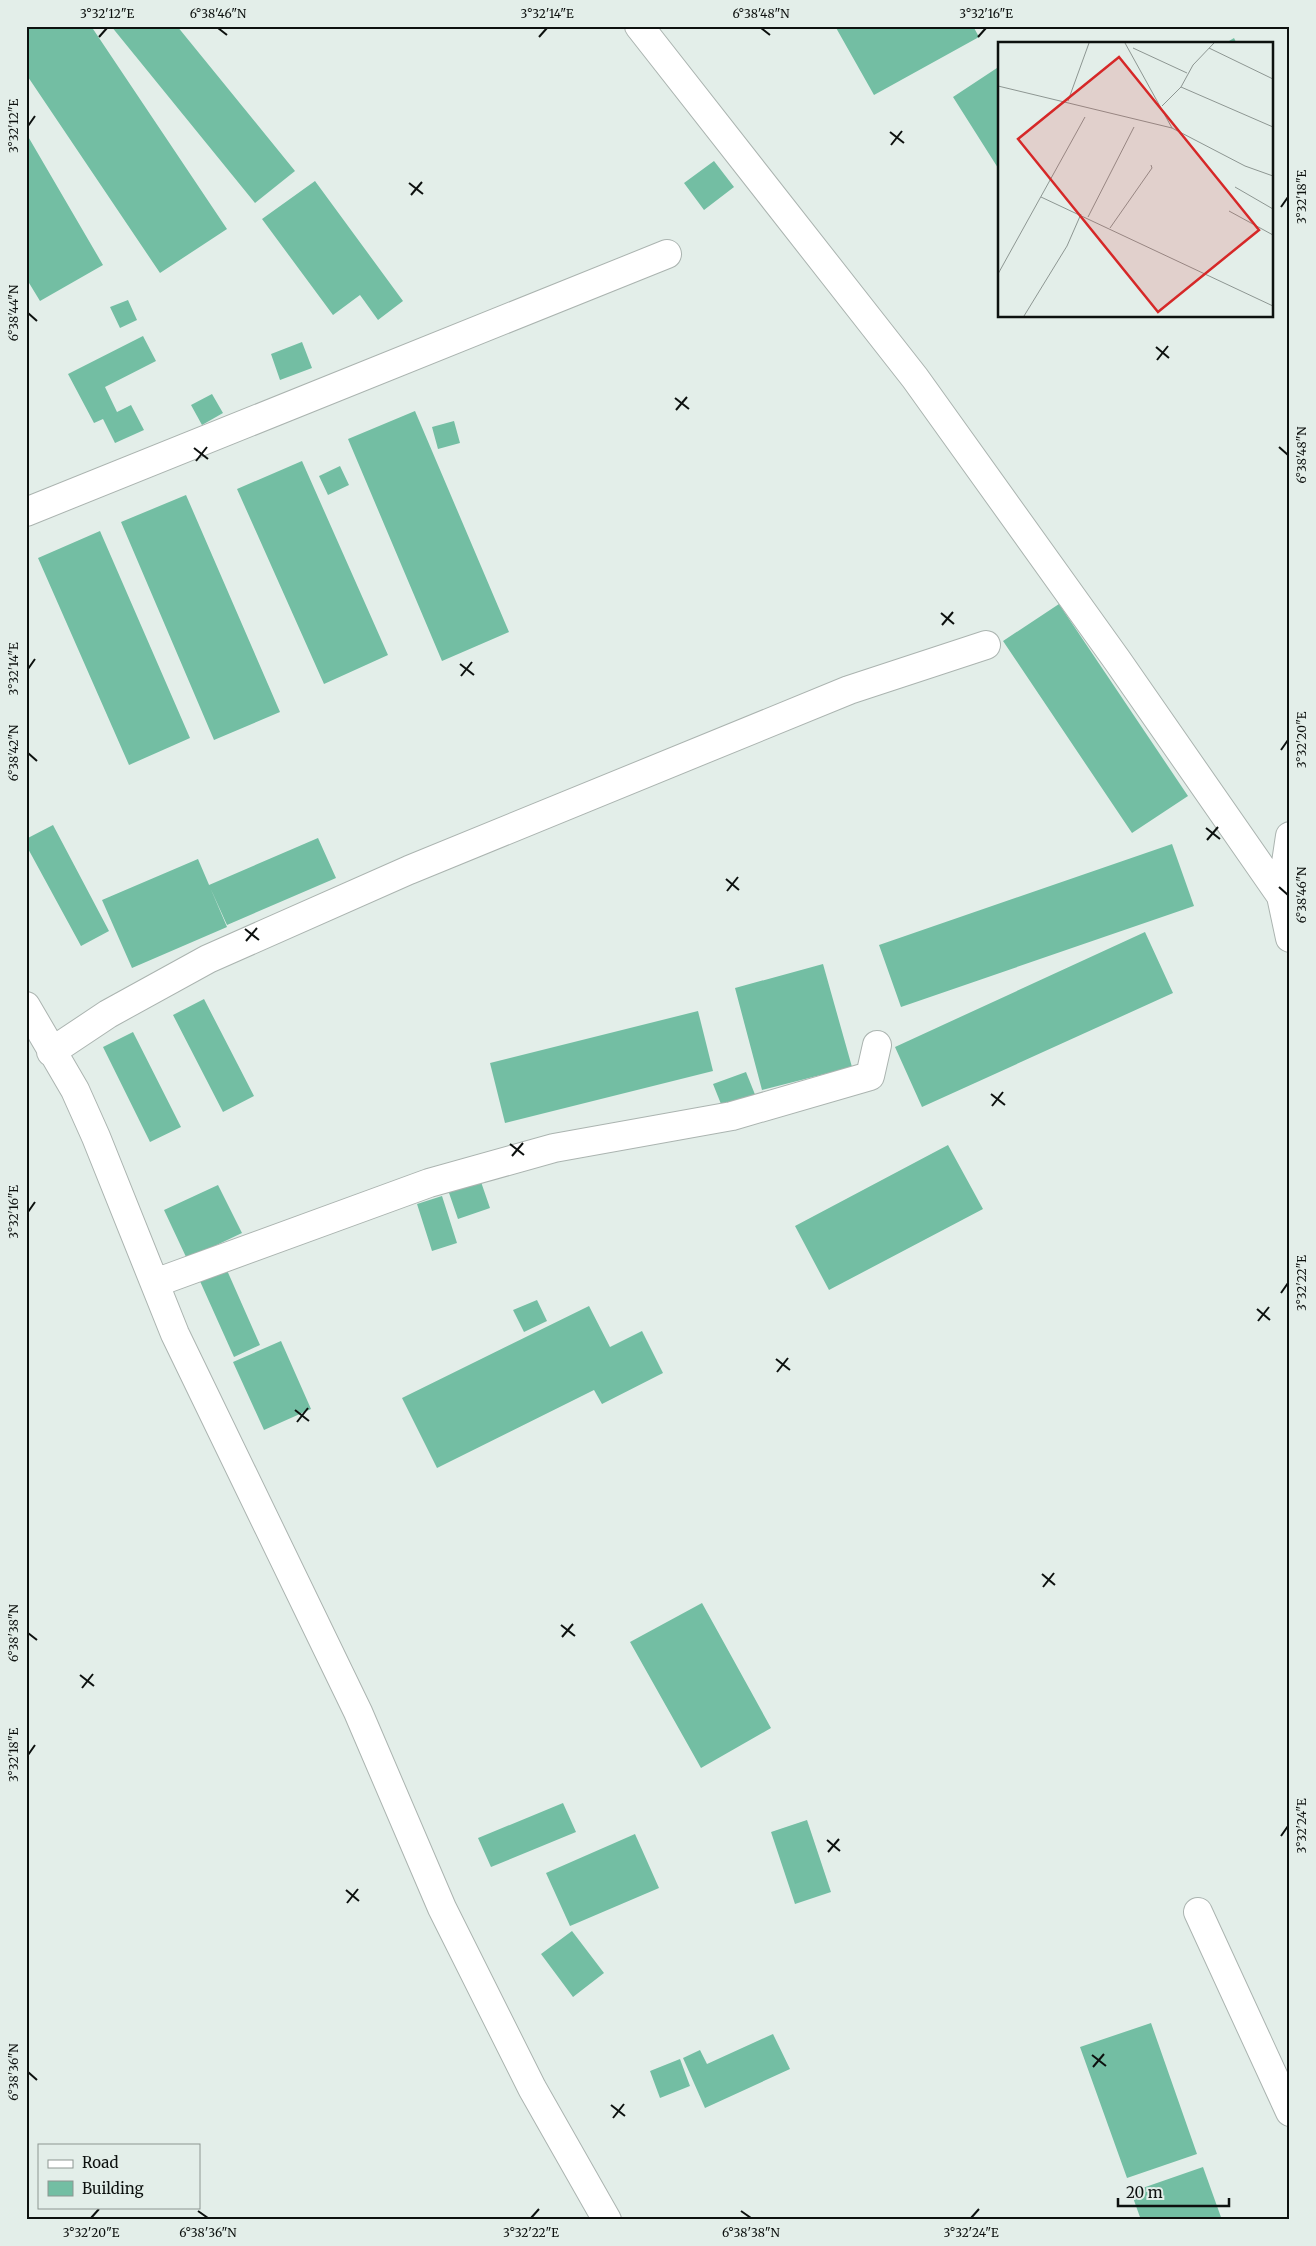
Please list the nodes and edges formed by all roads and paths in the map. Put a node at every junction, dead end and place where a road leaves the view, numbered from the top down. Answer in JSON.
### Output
{"nodes":[{"id":1,"x":639,"y":26,"type":"edge"},
{"id":2,"x":667,"y":254,"type":"dead end"},
{"id":3,"x":26,"y":512,"type":"edge"},
{"id":4,"x":986,"y":645,"type":"dead end"},
{"id":5,"x":1290,"y":836,"type":"edge"},
{"id":6,"x":1281,"y":896,"type":"junction"},
{"id":7,"x":1290,"y":938,"type":"edge"},
{"id":8,"x":26,"y":1006,"type":"edge"},
{"id":9,"x":876,"y":1045,"type":"dead end"},
{"id":10,"x":51,"y":1052,"type":"junction"},
{"id":11,"x":154,"y":1283,"type":"junction"},
{"id":12,"x":1198,"y":1912,"type":"dead end"},
{"id":13,"x":1290,"y":2112,"type":"edge"},
{"id":14,"x":607,"y":2220,"type":"edge"}],
"edges":[{"from":1,"to":6,"type":"street"},
{"from":2,"to":3,"type":"street"},
{"from":4,"to":10,"type":"street"},
{"from":5,"to":6,"type":"street"},
{"from":6,"to":7,"type":"street"},
{"from":8,"to":10,"type":"street"},
{"from":9,"to":11,"type":"street"},
{"from":10,"to":11,"type":"street"},
{"from":11,"to":14,"type":"street"},
{"from":12,"to":13,"type":"street"}]}
